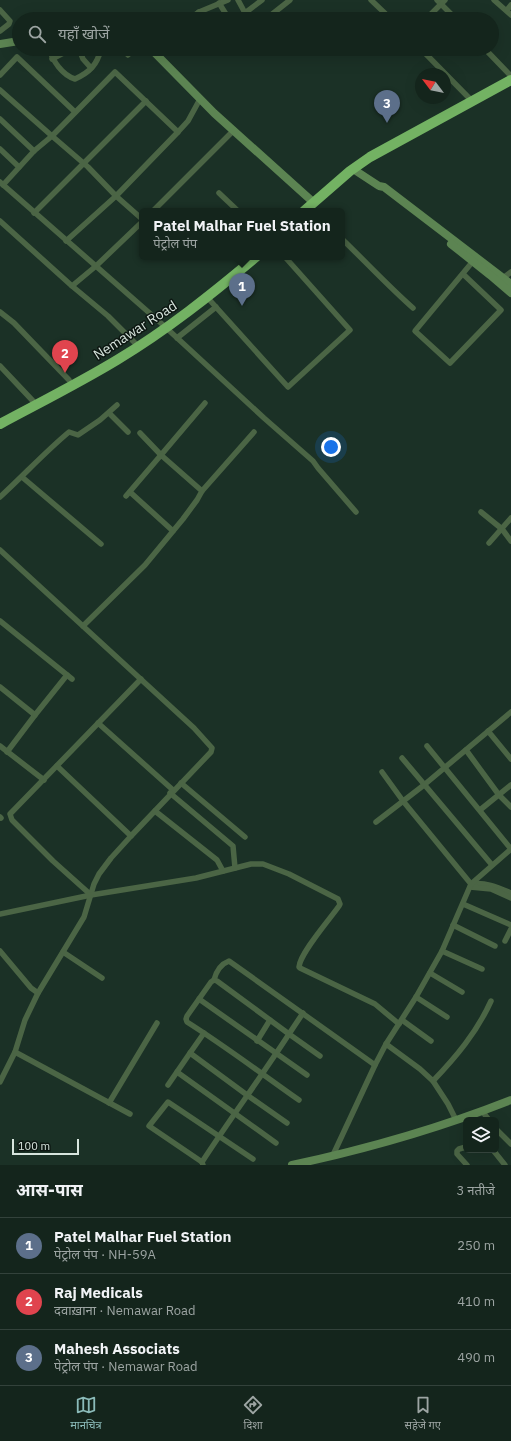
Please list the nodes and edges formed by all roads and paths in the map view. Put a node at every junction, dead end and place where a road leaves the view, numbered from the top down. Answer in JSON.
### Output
{"nodes":[{"id":1,"x":228,"y":0,"type":"edge"},
{"id":2,"x":238,"y":0,"type":"edge"},
{"id":3,"x":262,"y":0,"type":"edge"},
{"id":4,"x":290,"y":0,"type":"edge"},
{"id":5,"x":371,"y":0,"type":"edge"},
{"id":6,"x":494,"y":0,"type":"edge"},
{"id":7,"x":441,"y":1,"type":"edge"},
{"id":8,"x":219,"y":3,"type":"junction"},
{"id":9,"x":511,"y":5,"type":"edge"},
{"id":10,"x":0,"y":10,"type":"edge"},
{"id":11,"x":199,"y":12,"type":"edge"},
{"id":12,"x":225,"y":12,"type":"edge"},
{"id":13,"x":244,"y":12,"type":"edge"},
{"id":14,"x":246,"y":12,"type":"edge"},
{"id":15,"x":275,"y":12,"type":"edge"},
{"id":16,"x":384,"y":12,"type":"edge"},
{"id":17,"x":432,"y":12,"type":"edge"},
{"id":18,"x":450,"y":12,"type":"edge"},
{"id":19,"x":509,"y":13,"type":"edge"},
{"id":20,"x":0,"y":31,"type":"edge"},
{"id":21,"x":12,"y":43,"type":"edge"},
{"id":22,"x":0,"y":44,"type":"edge"},
{"id":23,"x":51,"y":56,"type":"edge"},
{"id":24,"x":58,"y":56,"type":"edge"},
{"id":25,"x":81,"y":56,"type":"edge"},
{"id":26,"x":99,"y":56,"type":"edge"},
{"id":27,"x":158,"y":56,"type":"edge"},
{"id":28,"x":428,"y":56,"type":"edge"},
{"id":29,"x":492,"y":56,"type":"edge"},
{"id":30,"x":52,"y":59,"type":"junction"},
{"id":31,"x":91,"y":68,"type":"junction"},
{"id":32,"x":0,"y":74,"type":"edge"},
{"id":33,"x":511,"y":76,"type":"edge"},
{"id":34,"x":511,"y":80,"type":"edge"},
{"id":35,"x":511,"y":85,"type":"edge"},
{"id":36,"x":0,"y":90,"type":"edge"},
{"id":37,"x":200,"y":99,"type":"junction"},
{"id":38,"x":146,"y":101,"type":"junction"},
{"id":39,"x":472,"y":101,"type":"junction"},
{"id":40,"x":75,"y":112,"type":"junction"},
{"id":41,"x":0,"y":119,"type":"edge"},
{"id":42,"x":234,"y":130,"type":"junction"},
{"id":43,"x":178,"y":132,"type":"junction"},
{"id":44,"x":52,"y":136,"type":"junction"},
{"id":45,"x":0,"y":149,"type":"edge"},
{"id":46,"x":34,"y":151,"type":"junction"},
{"id":47,"x":83,"y":163,"type":"junction"},
{"id":48,"x":19,"y":167,"type":"junction"},
{"id":49,"x":355,"y":170,"type":"junction"},
{"id":50,"x":1,"y":183,"type":"edge"},
{"id":51,"x":219,"y":193,"type":"dead end"},
{"id":52,"x":116,"y":196,"type":"junction"},
{"id":53,"x":157,"y":208,"type":"edge"},
{"id":54,"x":235,"y":208,"type":"edge"},
{"id":55,"x":310,"y":208,"type":"edge"},
{"id":56,"x":312,"y":208,"type":"edge"},
{"id":57,"x":34,"y":213,"type":"junction"},
{"id":58,"x":139,"y":216,"type":"edge"},
{"id":59,"x":0,"y":221,"type":"edge"},
{"id":60,"x":139,"y":225,"type":"edge"},
{"id":61,"x":66,"y":241,"type":"junction"},
{"id":62,"x":345,"y":243,"type":"edge"},
{"id":63,"x":475,"y":259,"type":"junction"},
{"id":64,"x":247,"y":260,"type":"edge"},
{"id":65,"x":252,"y":260,"type":"edge"},
{"id":66,"x":288,"y":260,"type":"edge"},
{"id":67,"x":96,"y":266,"type":"junction"},
{"id":68,"x":511,"y":272,"type":"edge"},
{"id":69,"x":463,"y":274,"type":"junction"},
{"id":70,"x":503,"y":278,"type":"junction"},
{"id":71,"x":511,"y":284,"type":"edge"},
{"id":72,"x":72,"y":286,"type":"junction"},
{"id":73,"x":511,"y":293,"type":"edge"},
{"id":74,"x":206,"y":296,"type":"junction"},
{"id":75,"x":216,"y":307,"type":"junction"},
{"id":76,"x":413,"y":308,"type":"dead end"},
{"id":77,"x":0,"y":312,"type":"edge"},
{"id":78,"x":164,"y":326,"type":"junction"},
{"id":79,"x":177,"y":338,"type":"junction"},
{"id":80,"x":135,"y":342,"type":"junction"},
{"id":81,"x":0,"y":366,"type":"edge"},
{"id":82,"x":84,"y":376,"type":"junction"},
{"id":83,"x":69,"y":380,"type":"junction"},
{"id":84,"x":33,"y":401,"type":"junction"},
{"id":85,"x":204,"y":403,"type":"dead end"},
{"id":86,"x":117,"y":405,"type":"dead end"},
{"id":87,"x":109,"y":413,"type":"junction"},
{"id":88,"x":0,"y":419,"type":"edge"},
{"id":89,"x":0,"y":424,"type":"edge"},
{"id":90,"x":128,"y":432,"type":"dead end"},
{"id":91,"x":254,"y":432,"type":"dead end"},
{"id":92,"x":140,"y":433,"type":"dead end"},
{"id":93,"x":161,"y":454,"type":"junction"},
{"id":94,"x":22,"y":477,"type":"junction"},
{"id":95,"x":202,"y":491,"type":"junction"},
{"id":96,"x":0,"y":497,"type":"edge"},
{"id":97,"x":356,"y":512,"type":"dead end"},
{"id":98,"x":481,"y":512,"type":"dead end"},
{"id":99,"x":511,"y":518,"type":"edge"},
{"id":100,"x":502,"y":529,"type":"junction"},
{"id":101,"x":173,"y":531,"type":"junction"},
{"id":102,"x":511,"y":541,"type":"edge"},
{"id":103,"x":489,"y":543,"type":"dead end"},
{"id":104,"x":101,"y":544,"type":"dead end"},
{"id":105,"x":0,"y":550,"type":"edge"},
{"id":106,"x":0,"y":621,"type":"edge"},
{"id":107,"x":83,"y":626,"type":"junction"},
{"id":108,"x":141,"y":679,"type":"junction"},
{"id":109,"x":0,"y":688,"type":"edge"},
{"id":110,"x":511,"y":713,"type":"edge"},
{"id":111,"x":35,"y":716,"type":"junction"},
{"id":112,"x":98,"y":723,"type":"junction"},
{"id":113,"x":488,"y":731,"type":"junction"},
{"id":114,"x":0,"y":746,"type":"edge"},
{"id":115,"x":427,"y":746,"type":"dead end"},
{"id":116,"x":466,"y":750,"type":"junction"},
{"id":117,"x":7,"y":752,"type":"junction"},
{"id":118,"x":402,"y":758,"type":"dead end"},
{"id":119,"x":511,"y":759,"type":"edge"},
{"id":120,"x":56,"y":766,"type":"junction"},
{"id":121,"x":445,"y":768,"type":"junction"},
{"id":122,"x":382,"y":772,"type":"dead end"},
{"id":123,"x":44,"y":780,"type":"junction"},
{"id":124,"x":181,"y":783,"type":"junction"},
{"id":125,"x":511,"y":784,"type":"edge"},
{"id":126,"x":424,"y":785,"type":"junction"},
{"id":127,"x":172,"y":792,"type":"junction"},
{"id":128,"x":499,"y":794,"type":"junction"},
{"id":129,"x":403,"y":801,"type":"junction"},
{"id":130,"x":511,"y":807,"type":"edge"},
{"id":131,"x":156,"y":810,"type":"junction"},
{"id":132,"x":480,"y":810,"type":"junction"},
{"id":133,"x":376,"y":822,"type":"dead end"},
{"id":134,"x":131,"y":836,"type":"junction"},
{"id":135,"x":245,"y":837,"type":"dead end"},
{"id":136,"x":511,"y":849,"type":"edge"},
{"id":137,"x":492,"y":865,"type":"junction"},
{"id":138,"x":235,"y":868,"type":"junction"},
{"id":139,"x":223,"y":871,"type":"junction"},
{"id":140,"x":470,"y":885,"type":"junction"},
{"id":141,"x":511,"y":893,"type":"edge"},
{"id":142,"x":91,"y":895,"type":"junction"},
{"id":143,"x":511,"y":898,"type":"edge"},
{"id":144,"x":463,"y":904,"type":"junction"},
{"id":145,"x":0,"y":914,"type":"edge"},
{"id":146,"x":453,"y":925,"type":"junction"},
{"id":147,"x":511,"y":925,"type":"edge"},
{"id":148,"x":511,"y":928,"type":"edge"},
{"id":149,"x":505,"y":941,"type":"dead end"},
{"id":150,"x":495,"y":946,"type":"dead end"},
{"id":151,"x":442,"y":950,"type":"junction"},
{"id":152,"x":0,"y":951,"type":"edge"},
{"id":153,"x":63,"y":952,"type":"junction"},
{"id":154,"x":482,"y":968,"type":"dead end"},
{"id":155,"x":430,"y":973,"type":"junction"},
{"id":156,"x":102,"y":978,"type":"dead end"},
{"id":157,"x":214,"y":980,"type":"junction"},
{"id":158,"x":462,"y":992,"type":"dead end"},
{"id":159,"x":38,"y":993,"type":"junction"},
{"id":160,"x":416,"y":997,"type":"junction"},
{"id":161,"x":199,"y":999,"type":"junction"},
{"id":162,"x":491,"y":1001,"type":"dead end"},
{"id":163,"x":302,"y":1013,"type":"junction"},
{"id":164,"x":447,"y":1017,"type":"dead end"},
{"id":165,"x":270,"y":1020,"type":"junction"},
{"id":166,"x":401,"y":1022,"type":"junction"},
{"id":167,"x":157,"y":1023,"type":"dead end"},
{"id":168,"x":204,"y":1032,"type":"junction"},
{"id":169,"x":289,"y":1034,"type":"junction"},
{"id":170,"x":257,"y":1041,"type":"junction"},
{"id":171,"x":431,"y":1041,"type":"dead end"},
{"id":172,"x":386,"y":1044,"type":"junction"},
{"id":173,"x":15,"y":1052,"type":"junction"},
{"id":174,"x":190,"y":1053,"type":"junction"},
{"id":175,"x":276,"y":1054,"type":"junction"},
{"id":176,"x":320,"y":1056,"type":"dead end"},
{"id":177,"x":375,"y":1064,"type":"junction"},
{"id":178,"x":177,"y":1072,"type":"junction"},
{"id":179,"x":262,"y":1074,"type":"junction"},
{"id":180,"x":307,"y":1075,"type":"dead end"},
{"id":181,"x":0,"y":1082,"type":"edge"},
{"id":182,"x":433,"y":1082,"type":"junction"},
{"id":183,"x":168,"y":1085,"type":"dead end"},
{"id":184,"x":247,"y":1095,"type":"junction"},
{"id":185,"x":299,"y":1100,"type":"dead end"},
{"id":186,"x":511,"y":1100,"type":"edge"},
{"id":187,"x":109,"y":1103,"type":"junction"},
{"id":188,"x":234,"y":1113,"type":"junction"},
{"id":189,"x":130,"y":1114,"type":"dead end"},
{"id":190,"x":479,"y":1115,"type":"edge"},
{"id":191,"x":456,"y":1120,"type":"junction"},
{"id":192,"x":287,"y":1123,"type":"dead end"},
{"id":193,"x":499,"y":1132,"type":"edge"},
{"id":194,"x":218,"y":1137,"type":"junction"},
{"id":195,"x":276,"y":1143,"type":"dead end"},
{"id":196,"x":511,"y":1144,"type":"edge"},
{"id":197,"x":463,"y":1148,"type":"edge"},
{"id":198,"x":495,"y":1153,"type":"edge"},
{"id":199,"x":333,"y":1155,"type":"junction"},
{"id":200,"x":253,"y":1159,"type":"dead end"},
{"id":201,"x":202,"y":1164,"type":"edge"},
{"id":202,"x":292,"y":1165,"type":"edge"},
{"id":203,"x":467,"y":1165,"type":"edge"},
{"id":204,"x":505,"y":1165,"type":"edge"}],
"edges":[{"from":1,"to":8,"type":"street"},
{"from":2,"to":13,"type":"street"},
{"from":3,"to":14,"type":"street"},
{"from":4,"to":15,"type":"street"},
{"from":5,"to":16,"type":"street"},
{"from":6,"to":19,"type":"street"},
{"from":7,"to":17,"type":"street"},
{"from":7,"to":18,"type":"street"},
{"from":8,"to":11,"type":"street"},
{"from":8,"to":12,"type":"street"},
{"from":9,"to":19,"type":"street"},
{"from":10,"to":20,"type":"street"},
{"from":21,"to":22,"type":"street"},
{"from":23,"to":30,"type":"street"},
{"from":24,"to":30,"type":"street"},
{"from":25,"to":31,"type":"street"},
{"from":26,"to":31,"type":"street"},
{"from":27,"to":37,"type":"street"},
{"from":28,"to":39,"type":"street"},
{"from":29,"to":33,"type":"street"},
{"from":30,"to":31,"type":"street"},
{"from":32,"to":40,"type":"street"},
{"from":34,"to":39,"type":"highway"},
{"from":35,"to":49,"type":"highway"},
{"from":36,"to":44,"type":"street"},
{"from":37,"to":42,"type":"street"},
{"from":37,"to":43,"type":"street"},
{"from":38,"to":40,"type":"street"},
{"from":38,"to":43,"type":"street"},
{"from":38,"to":47,"type":"street"},
{"from":39,"to":49,"type":"highway"},
{"from":40,"to":44,"type":"street"},
{"from":41,"to":46,"type":"street"},
{"from":42,"to":53,"type":"street"},
{"from":42,"to":55,"type":"street"},
{"from":43,"to":52,"type":"street"},
{"from":44,"to":46,"type":"street"},
{"from":44,"to":47,"type":"street"},
{"from":45,"to":48,"type":"street"},
{"from":46,"to":48,"type":"street"},
{"from":47,"to":52,"type":"street"},
{"from":47,"to":57,"type":"street"},
{"from":48,"to":50,"type":"street"},
{"from":49,"to":56,"type":"highway"},
{"from":49,"to":63,"type":"street"},
{"from":50,"to":57,"type":"street"},
{"from":51,"to":54,"type":"street"},
{"from":52,"to":58,"type":"street"},
{"from":52,"to":61,"type":"street"},
{"from":57,"to":61,"type":"street"},
{"from":59,"to":72,"type":"street"},
{"from":60,"to":67,"type":"street"},
{"from":61,"to":67,"type":"street"},
{"from":62,"to":76,"type":"street"},
{"from":63,"to":69,"type":"street"},
{"from":63,"to":70,"type":"street"},
{"from":63,"to":73,"type":"street"},
{"from":64,"to":74,"type":"highway","name":"Nemawar Road"},
{"from":65,"to":74,"type":"highway","name":"Nemawar Road"},
{"from":66,"to":75,"type":"street"},
{"from":67,"to":72,"type":"street"},
{"from":67,"to":78,"type":"street"},
{"from":68,"to":70,"type":"street"},
{"from":69,"to":69,"type":"street"},
{"from":70,"to":71,"type":"street"},
{"from":72,"to":80,"type":"street"},
{"from":74,"to":75,"type":"street"},
{"from":74,"to":78,"type":"highway","name":"Nemawar Road"},
{"from":75,"to":79,"type":"street"},
{"from":77,"to":83,"type":"street"},
{"from":78,"to":79,"type":"street"},
{"from":78,"to":80,"type":"highway","name":"Nemawar Road"},
{"from":78,"to":82,"type":"highway","name":"Nemawar Road"},
{"from":79,"to":97,"type":"street"},
{"from":80,"to":82,"type":"highway","name":"Nemawar Road"},
{"from":81,"to":84,"type":"street"},
{"from":82,"to":83,"type":"highway","name":"Nemawar Road"},
{"from":82,"to":89,"type":"highway","name":"Nemawar Road"},
{"from":83,"to":84,"type":"highway","name":"Nemawar Road"},
{"from":84,"to":88,"type":"highway","name":"Nemawar Road"},
{"from":85,"to":93,"type":"street"},
{"from":86,"to":87,"type":"street"},
{"from":87,"to":90,"type":"street"},
{"from":87,"to":94,"type":"street"},
{"from":91,"to":95,"type":"street"},
{"from":92,"to":93,"type":"street"},
{"from":93,"to":95,"type":"street"},
{"from":93,"to":101,"type":"street"},
{"from":94,"to":96,"type":"street"},
{"from":94,"to":104,"type":"street"},
{"from":95,"to":101,"type":"street"},
{"from":98,"to":100,"type":"street"},
{"from":99,"to":100,"type":"street"},
{"from":100,"to":102,"type":"street"},
{"from":100,"to":103,"type":"street"},
{"from":101,"to":107,"type":"street"},
{"from":105,"to":107,"type":"street"},
{"from":106,"to":111,"type":"street"},
{"from":107,"to":108,"type":"street"},
{"from":108,"to":112,"type":"street"},
{"from":108,"to":124,"type":"street"},
{"from":109,"to":111,"type":"street"},
{"from":110,"to":113,"type":"street"},
{"from":111,"to":117,"type":"street"},
{"from":112,"to":120,"type":"street"},
{"from":112,"to":127,"type":"street"},
{"from":113,"to":116,"type":"street"},
{"from":113,"to":119,"type":"street"},
{"from":114,"to":117,"type":"street"},
{"from":115,"to":121,"type":"street"},
{"from":116,"to":121,"type":"street"},
{"from":116,"to":128,"type":"street"},
{"from":117,"to":123,"type":"street"},
{"from":118,"to":126,"type":"street"},
{"from":120,"to":123,"type":"street"},
{"from":120,"to":134,"type":"street"},
{"from":121,"to":126,"type":"street"},
{"from":121,"to":132,"type":"street"},
{"from":122,"to":129,"type":"street"},
{"from":123,"to":142,"type":"street"},
{"from":124,"to":127,"type":"street"},
{"from":124,"to":135,"type":"street"},
{"from":125,"to":128,"type":"street"},
{"from":126,"to":129,"type":"street"},
{"from":126,"to":137,"type":"street"},
{"from":127,"to":131,"type":"street"},
{"from":127,"to":138,"type":"street"},
{"from":128,"to":130,"type":"street"},
{"from":128,"to":132,"type":"street"},
{"from":129,"to":133,"type":"street"},
{"from":129,"to":140,"type":"street"},
{"from":131,"to":134,"type":"street"},
{"from":131,"to":139,"type":"street"},
{"from":132,"to":136,"type":"street"},
{"from":134,"to":142,"type":"street"},
{"from":136,"to":137,"type":"street"},
{"from":137,"to":140,"type":"street"},
{"from":138,"to":139,"type":"street"},
{"from":138,"to":166,"type":"street"},
{"from":139,"to":142,"type":"street"},
{"from":140,"to":141,"type":"street"},
{"from":140,"to":143,"type":"street"},
{"from":140,"to":144,"type":"street"},
{"from":142,"to":145,"type":"street"},
{"from":142,"to":153,"type":"street"},
{"from":144,"to":146,"type":"street"},
{"from":144,"to":147,"type":"street"},
{"from":146,"to":150,"type":"street"},
{"from":146,"to":151,"type":"street"},
{"from":148,"to":149,"type":"street"},
{"from":151,"to":154,"type":"street"},
{"from":151,"to":155,"type":"street"},
{"from":152,"to":159,"type":"street"},
{"from":153,"to":156,"type":"street"},
{"from":153,"to":159,"type":"street"},
{"from":155,"to":158,"type":"street"},
{"from":155,"to":160,"type":"street"},
{"from":157,"to":161,"type":"street"},
{"from":157,"to":163,"type":"street"},
{"from":157,"to":165,"type":"street"},
{"from":159,"to":173,"type":"street"},
{"from":160,"to":164,"type":"street"},
{"from":160,"to":166,"type":"street"},
{"from":161,"to":168,"type":"street"},
{"from":161,"to":170,"type":"street"},
{"from":162,"to":182,"type":"street"},
{"from":163,"to":169,"type":"street"},
{"from":163,"to":177,"type":"street"},
{"from":165,"to":169,"type":"street"},
{"from":165,"to":170,"type":"street"},
{"from":166,"to":171,"type":"street"},
{"from":166,"to":172,"type":"street"},
{"from":167,"to":187,"type":"street"},
{"from":168,"to":174,"type":"street"},
{"from":168,"to":179,"type":"street"},
{"from":169,"to":175,"type":"street"},
{"from":169,"to":176,"type":"street"},
{"from":170,"to":175,"type":"street"},
{"from":172,"to":177,"type":"street"},
{"from":172,"to":182,"type":"street"},
{"from":173,"to":181,"type":"street"},
{"from":173,"to":187,"type":"street"},
{"from":174,"to":178,"type":"street"},
{"from":174,"to":184,"type":"street"},
{"from":175,"to":179,"type":"street"},
{"from":175,"to":180,"type":"street"},
{"from":177,"to":199,"type":"street"},
{"from":178,"to":183,"type":"street"},
{"from":178,"to":188,"type":"street"},
{"from":179,"to":184,"type":"street"},
{"from":179,"to":185,"type":"street"},
{"from":182,"to":191,"type":"street"},
{"from":184,"to":188,"type":"street"},
{"from":184,"to":192,"type":"street"},
{"from":186,"to":190,"type":"street"},
{"from":187,"to":189,"type":"street"},
{"from":188,"to":194,"type":"street"},
{"from":188,"to":195,"type":"street"},
{"from":190,"to":191,"type":"street"},
{"from":191,"to":199,"type":"street"},
{"from":193,"to":196,"type":"street"},
{"from":194,"to":200,"type":"street"},
{"from":194,"to":201,"type":"street"},
{"from":194,"to":201,"type":"street"},
{"from":197,"to":203,"type":"street"},
{"from":198,"to":204,"type":"street"},
{"from":199,"to":202,"type":"street"}]}
